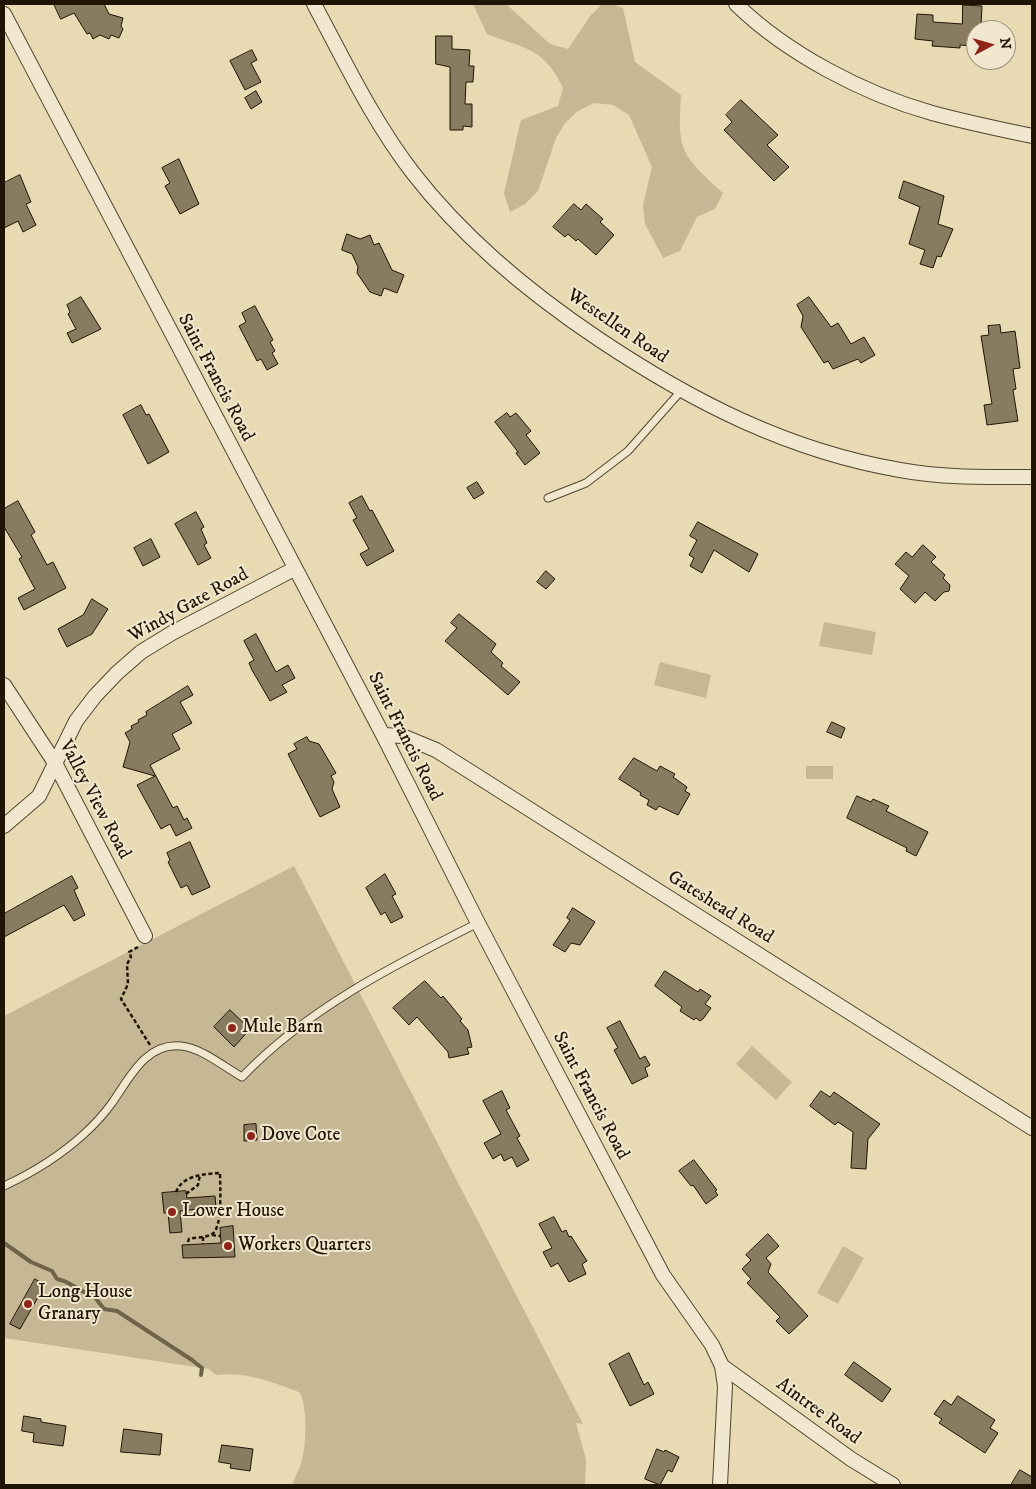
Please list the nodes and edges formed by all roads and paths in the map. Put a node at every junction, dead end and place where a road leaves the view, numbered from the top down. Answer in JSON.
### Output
{"nodes":[{"id":1,"x":314,"y":4,"type":"edge"},
{"id":2,"x":736,"y":4,"type":"edge"},
{"id":3,"x":4,"y":14,"type":"edge"},
{"id":4,"x":1032,"y":136,"type":"edge"},
{"id":5,"x":681,"y":391,"type":"junction"},
{"id":6,"x":1032,"y":477,"type":"edge"},
{"id":7,"x":548,"y":498,"type":"dead end"},
{"id":8,"x":294,"y":569,"type":"junction"},
{"id":9,"x":4,"y":685,"type":"edge"},
{"id":10,"x":383,"y":735,"type":"junction"},
{"id":11,"x":55,"y":763,"type":"junction"},
{"id":12,"x":4,"y":826,"type":"edge"},
{"id":13,"x":478,"y":923,"type":"junction"},
{"id":14,"x":145,"y":936,"type":"joint"},
{"id":15,"x":154,"y":1051,"type":"junction"},
{"id":16,"x":1032,"y":1128,"type":"edge"},
{"id":17,"x":200,"y":1176,"type":"junction"},
{"id":18,"x":4,"y":1186,"type":"edge"},
{"id":19,"x":176,"y":1192,"type":"dead end"},
{"id":20,"x":186,"y":1194,"type":"dead end"},
{"id":21,"x":211,"y":1235,"type":"junction"},
{"id":22,"x":220,"y":1236,"type":"dead end"},
{"id":23,"x":203,"y":1237,"type":"junction"},
{"id":24,"x":187,"y":1244,"type":"dead end"},
{"id":25,"x":203,"y":1244,"type":"dead end"},
{"id":26,"x":722,"y":1366,"type":"junction"},
{"id":27,"x":720,"y":1485,"type":"edge"},
{"id":28,"x":894,"y":1485,"type":"edge"}],
"edges":[{"from":1,"to":5,"type":"street","name":"Westellen Road"},
{"from":2,"to":4,"type":"street"},
{"from":3,"to":8,"type":"street","name":"Saint Francis Road"},
{"from":5,"to":6,"type":"street","name":"Westellen Road"},
{"from":5,"to":7,"type":"lane"},
{"from":8,"to":10,"type":"street","name":"Saint Francis Road"},
{"from":8,"to":11,"type":"street","name":"Windy Gate Road"},
{"from":9,"to":11,"type":"street","name":"Valley View Road"},
{"from":10,"to":13,"type":"street","name":"Saint Francis Road"},
{"from":10,"to":16,"type":"street","name":"Gateshead Road"},
{"from":11,"to":12,"type":"street","name":"Windy Gate Road"},
{"from":11,"to":14,"type":"street","name":"Valley View Road"},
{"from":13,"to":15,"type":"lane"},
{"from":13,"to":26,"type":"street","name":"Saint Francis Road"},
{"from":14,"to":15,"type":"path"},
{"from":15,"to":18,"type":"lane"},
{"from":17,"to":19,"type":"path"},
{"from":17,"to":20,"type":"path"},
{"from":17,"to":21,"type":"path"},
{"from":21,"to":22,"type":"path"},
{"from":21,"to":23,"type":"path"},
{"from":23,"to":24,"type":"path"},
{"from":23,"to":25,"type":"path"},
{"from":26,"to":27,"type":"street","name":"Saint Francis Road"},
{"from":26,"to":28,"type":"street","name":"Aintree Road"}]}
